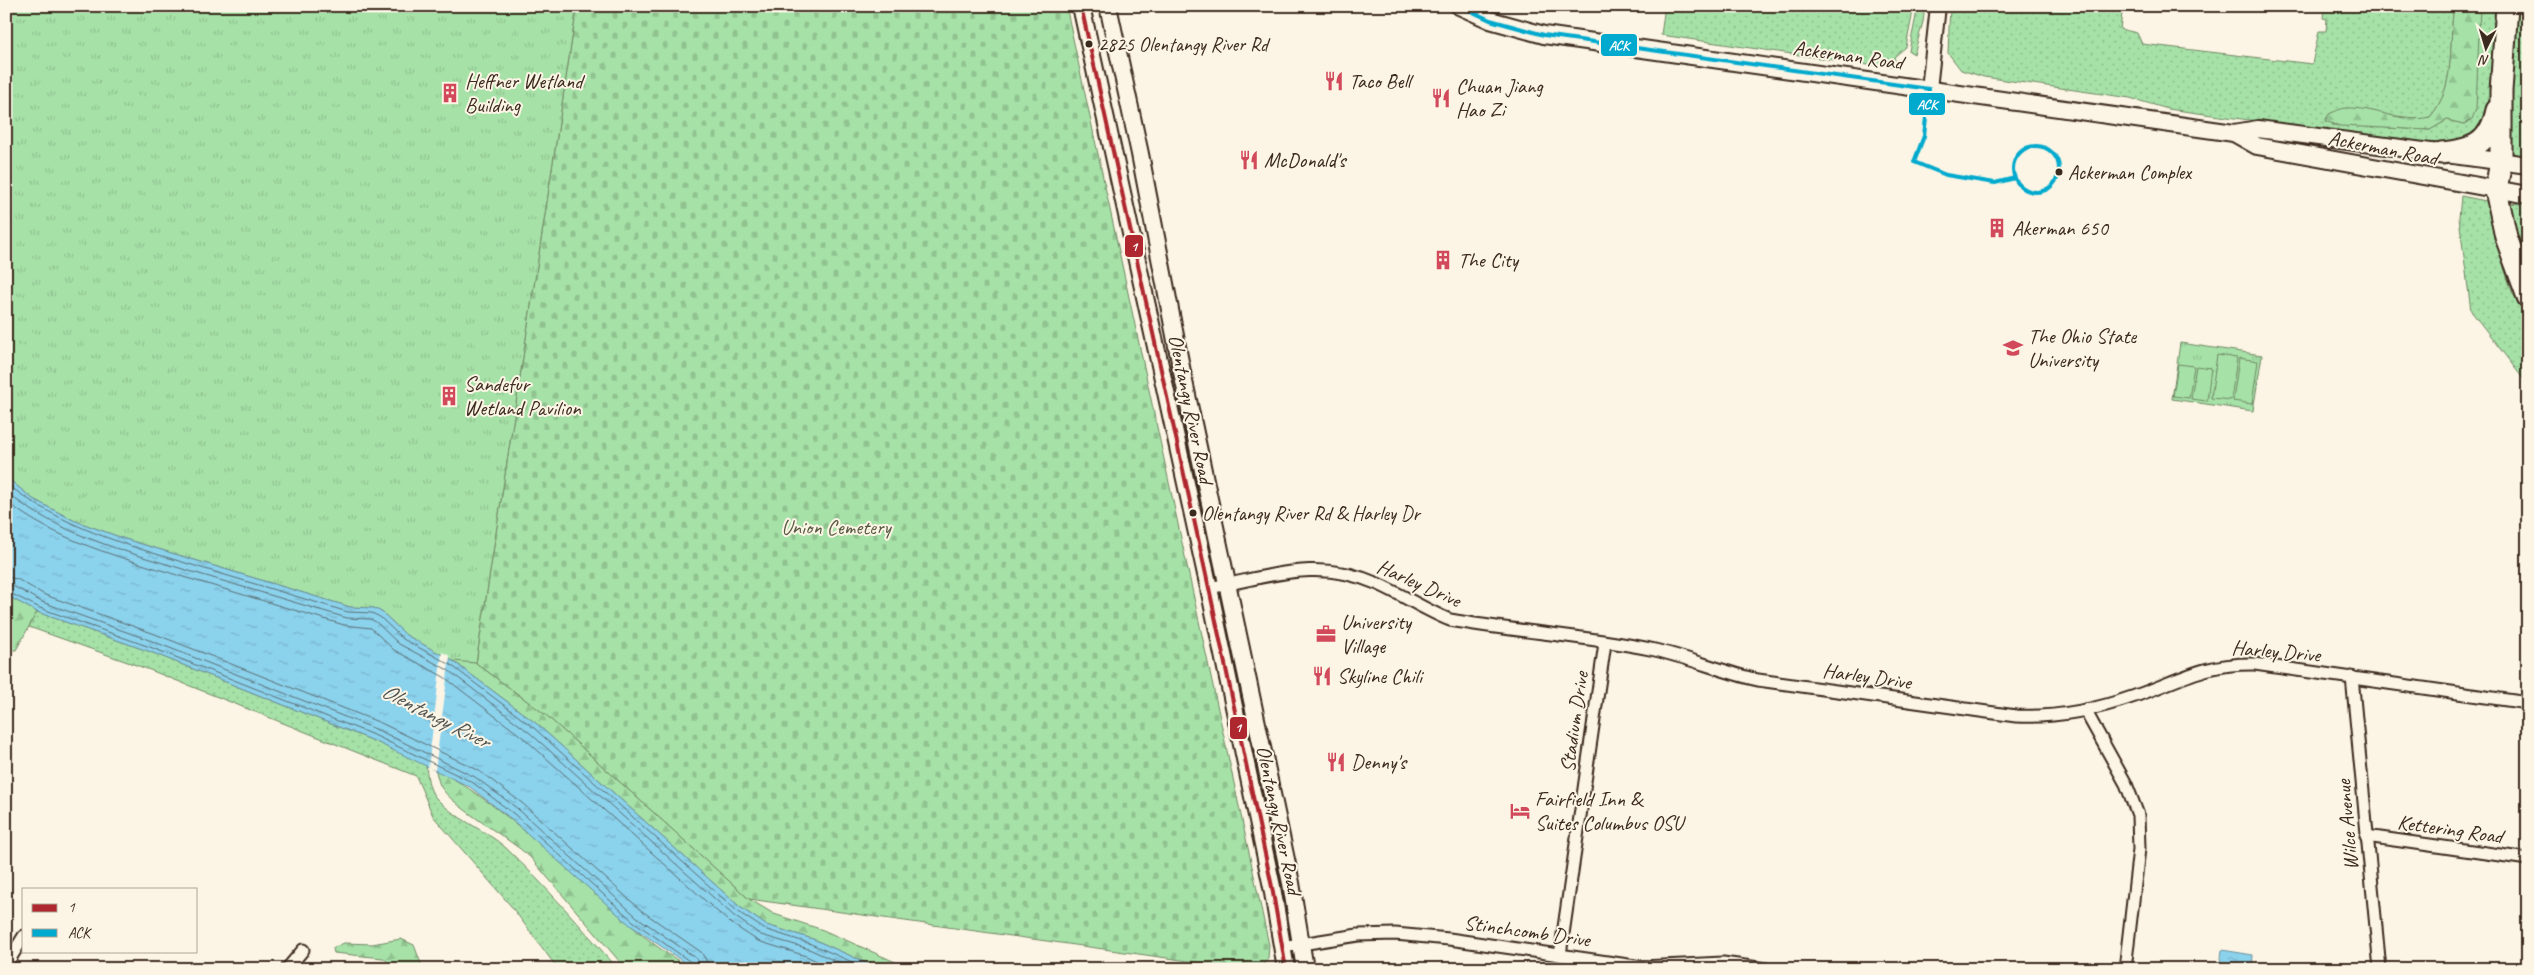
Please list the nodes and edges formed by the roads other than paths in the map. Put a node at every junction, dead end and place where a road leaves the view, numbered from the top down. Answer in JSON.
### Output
{"nodes":[{"id":1,"x":1081,"y":6,"type":"edge"},
{"id":2,"x":1108,"y":6,"type":"edge"},
{"id":3,"x":1459,"y":6,"type":"edge"},
{"id":4,"x":1938,"y":6,"type":"edge"},
{"id":5,"x":2507,"y":6,"type":"edge"},
{"id":6,"x":1929,"y":89,"type":"junction"},
{"id":7,"x":2501,"y":90,"type":"junction"},
{"id":8,"x":2234,"y":132,"type":"junction"},
{"id":9,"x":2441,"y":153,"type":"junction"},
{"id":10,"x":2500,"y":161,"type":"junction"},
{"id":11,"x":2528,"y":165,"type":"edge"},
{"id":12,"x":2496,"y":190,"type":"junction"},
{"id":13,"x":2528,"y":195,"type":"edge"},
{"id":14,"x":2528,"y":297,"type":"edge"},
{"id":15,"x":1229,"y":584,"type":"junction"},
{"id":16,"x":1209,"y":588,"type":"junction"},
{"id":17,"x":1605,"y":643,"type":"junction"},
{"id":18,"x":2352,"y":677,"type":"junction"},
{"id":19,"x":2528,"y":703,"type":"edge"},
{"id":20,"x":2085,"y":710,"type":"junction"},
{"id":21,"x":2366,"y":836,"type":"junction"},
{"id":22,"x":2528,"y":859,"type":"edge"},
{"id":23,"x":22,"y":939,"type":"edge"},
{"id":24,"x":1301,"y":943,"type":"junction"},
{"id":25,"x":1282,"y":947,"type":"junction"},
{"id":26,"x":303,"y":950,"type":"dead end"},
{"id":27,"x":1560,"y":955,"type":"junction"},
{"id":28,"x":6,"y":965,"type":"edge"},
{"id":29,"x":287,"y":969,"type":"edge"},
{"id":30,"x":1286,"y":969,"type":"edge"},
{"id":31,"x":1305,"y":969,"type":"edge"},
{"id":32,"x":1766,"y":969,"type":"edge"},
{"id":33,"x":2125,"y":969,"type":"edge"},
{"id":34,"x":2380,"y":969,"type":"edge"}],
"edges":[{"from":1,"to":16,"type":"main road","name":"Olentangy River Road"},
{"from":2,"to":15,"type":"main road","name":"Olentangy River Road"},
{"from":3,"to":6,"type":"main road","name":"Ackerman Road"},
{"from":4,"to":6,"type":"street"},
{"from":5,"to":7,"type":"highway"},
{"from":6,"to":8,"type":"main road","name":"Ackerman Road"},
{"from":7,"to":9,"type":"highway"},
{"from":7,"to":10,"type":"highway"},
{"from":8,"to":9,"type":"main road","name":"Ackerman Road"},
{"from":8,"to":12,"type":"main road","name":"Ackerman Road"},
{"from":9,"to":10,"type":"main road","name":"Ackerman Road"},
{"from":10,"to":11,"type":"main road","name":"Ackerman Road"},
{"from":10,"to":12,"type":"highway"},
{"from":12,"to":13,"type":"main road","name":"Ackerman Road"},
{"from":12,"to":14,"type":"highway"},
{"from":15,"to":16,"type":"street","name":"Harley Drive"},
{"from":15,"to":17,"type":"street","name":"Harley Drive"},
{"from":15,"to":24,"type":"main road","name":"Olentangy River Road"},
{"from":16,"to":25,"type":"main road","name":"Olentangy River Road"},
{"from":17,"to":20,"type":"street","name":"Harley Drive"},
{"from":17,"to":27,"type":"street","name":"Stadium Drive"},
{"from":18,"to":19,"type":"street","name":"Harley Drive"},
{"from":18,"to":20,"type":"street","name":"Harley Drive"},
{"from":18,"to":21,"type":"street","name":"Wilce Avenue"},
{"from":20,"to":33,"type":"street"},
{"from":21,"to":22,"type":"street","name":"Kettering Road"},
{"from":21,"to":34,"type":"street","name":"Wilce Avenue"},
{"from":23,"to":28,"type":"street"},
{"from":24,"to":25,"type":"street","name":"Stinchcomb Drive"},
{"from":24,"to":27,"type":"street","name":"Stinchcomb Drive"},
{"from":24,"to":31,"type":"main road","name":"Olentangy River Road"},
{"from":25,"to":30,"type":"main road","name":"Olentangy River Road"},
{"from":26,"to":29,"type":"street"},
{"from":27,"to":32,"type":"street","name":"Stinchcomb Drive"}]}
